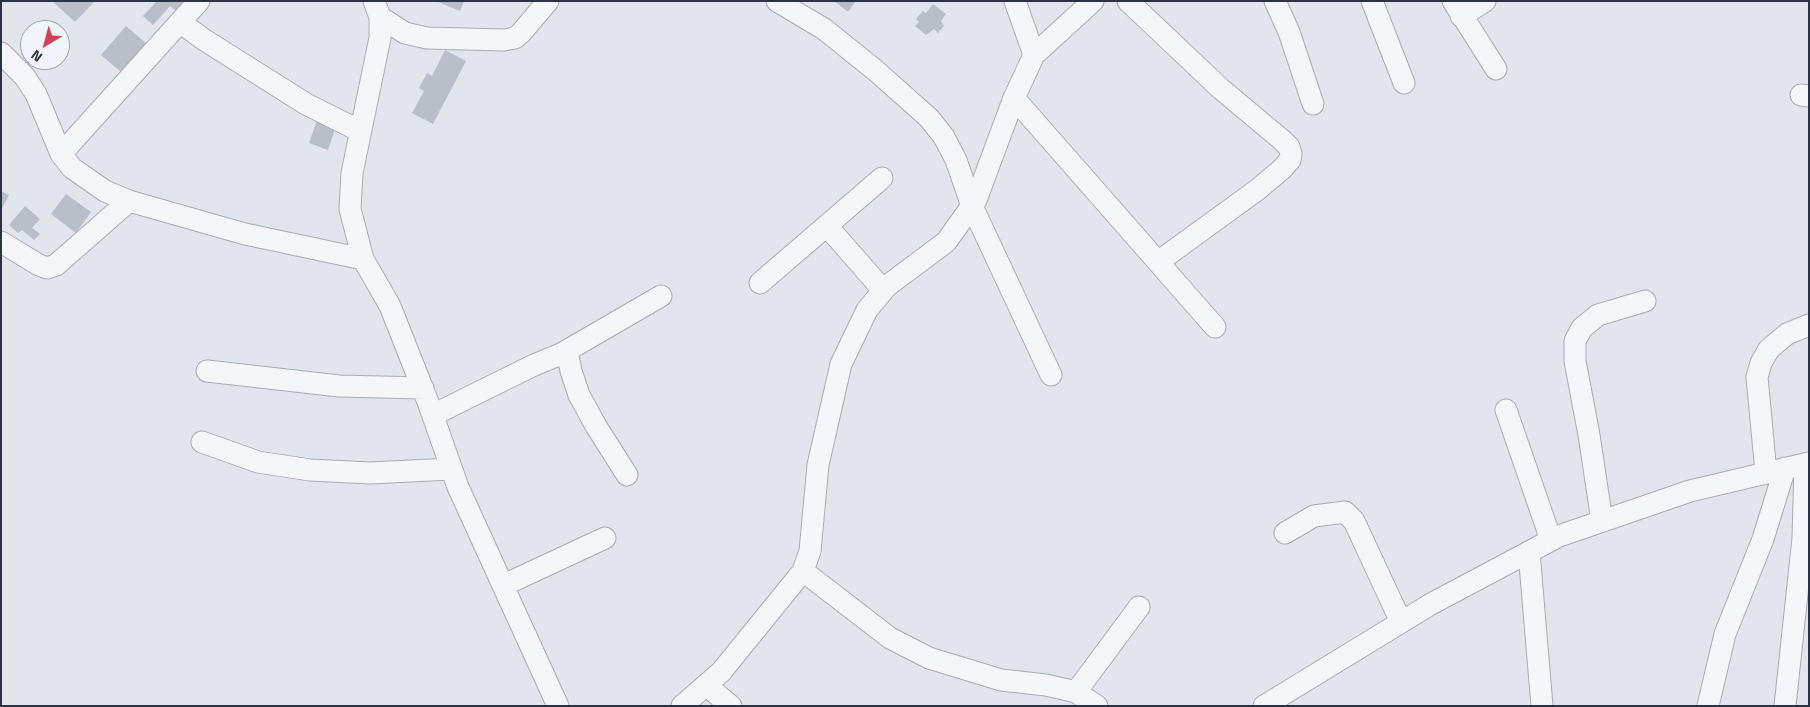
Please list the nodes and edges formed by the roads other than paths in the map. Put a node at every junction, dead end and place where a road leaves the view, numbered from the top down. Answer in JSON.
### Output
{"nodes":[{"id":1,"x":198,"y":1,"type":"edge"},
{"id":2,"x":548,"y":1,"type":"edge"},
{"id":3,"x":777,"y":1,"type":"edge"},
{"id":4,"x":1016,"y":1,"type":"edge"},
{"id":5,"x":1093,"y":1,"type":"edge"},
{"id":6,"x":1128,"y":1,"type":"edge"},
{"id":7,"x":1275,"y":1,"type":"edge"},
{"id":8,"x":1372,"y":1,"type":"edge"},
{"id":9,"x":1485,"y":1,"type":"edge"},
{"id":10,"x":1457,"y":8,"type":"edge"},
{"id":11,"x":383,"y":10,"type":"edge"},
{"id":12,"x":180,"y":22,"type":"junction"},
{"id":13,"x":1,"y":53,"type":"edge"},
{"id":14,"x":1034,"y":56,"type":"junction"},
{"id":15,"x":1496,"y":69,"type":"dead end"},
{"id":16,"x":1404,"y":83,"type":"dead end"},
{"id":17,"x":1014,"y":98,"type":"junction"},
{"id":18,"x":1313,"y":104,"type":"dead end"},
{"id":19,"x":360,"y":131,"type":"junction"},
{"id":20,"x":61,"y":154,"type":"junction"},
{"id":21,"x":882,"y":178,"type":"dead end"},
{"id":22,"x":129,"y":202,"type":"junction"},
{"id":23,"x":972,"y":206,"type":"junction"},
{"id":24,"x":827,"y":226,"type":"junction"},
{"id":25,"x":1,"y":242,"type":"edge"},
{"id":26,"x":364,"y":259,"type":"junction"},
{"id":27,"x":1158,"y":262,"type":"junction"},
{"id":28,"x":760,"y":283,"type":"dead end"},
{"id":29,"x":883,"y":290,"type":"junction"},
{"id":30,"x":661,"y":296,"type":"dead end"},
{"id":31,"x":1645,"y":300,"type":"dead end"},
{"id":32,"x":1809,"y":325,"type":"edge"},
{"id":33,"x":1215,"y":327,"type":"dead end"},
{"id":34,"x":567,"y":351,"type":"junction"},
{"id":35,"x":207,"y":371,"type":"dead end"},
{"id":36,"x":1051,"y":375,"type":"dead end"},
{"id":37,"x":423,"y":388,"type":"junction"},
{"id":38,"x":1506,"y":410,"type":"dead end"},
{"id":39,"x":433,"y":415,"type":"junction"},
{"id":40,"x":202,"y":442,"type":"dead end"},
{"id":41,"x":1791,"y":467,"type":"edge"},
{"id":42,"x":451,"y":469,"type":"junction"},
{"id":43,"x":627,"y":475,"type":"dead end"},
{"id":44,"x":1602,"y":522,"type":"junction"},
{"id":45,"x":1285,"y":533,"type":"dead end"},
{"id":46,"x":605,"y":538,"type":"dead end"},
{"id":47,"x":1551,"y":540,"type":"junction"},
{"id":48,"x":1529,"y":552,"type":"junction"},
{"id":49,"x":803,"y":571,"type":"junction"},
{"id":50,"x":504,"y":585,"type":"junction"},
{"id":51,"x":1139,"y":607,"type":"dead end"},
{"id":52,"x":1401,"y":622,"type":"junction"},
{"id":53,"x":707,"y":686,"type":"junction"},
{"id":54,"x":1076,"y":692,"type":"junction"},
{"id":55,"x":1268,"y":705,"type":"edge"},
{"id":56,"x":558,"y":706,"type":"edge"},
{"id":57,"x":682,"y":706,"type":"edge"},
{"id":58,"x":731,"y":706,"type":"edge"},
{"id":59,"x":1097,"y":706,"type":"edge"},
{"id":60,"x":1542,"y":706,"type":"edge"},
{"id":61,"x":1708,"y":706,"type":"edge"},
{"id":62,"x":1785,"y":706,"type":"edge"}],
"edges":[{"from":1,"to":12,"type":"street"},
{"from":2,"to":11,"type":"street"},
{"from":3,"to":23,"type":"street"},
{"from":4,"to":14,"type":"street"},
{"from":5,"to":14,"type":"street"},
{"from":6,"to":27,"type":"street"},
{"from":7,"to":18,"type":"street"},
{"from":8,"to":16,"type":"street"},
{"from":9,"to":10,"type":"street"},
{"from":10,"to":15,"type":"street"},
{"from":11,"to":19,"type":"street"},
{"from":12,"to":19,"type":"street"},
{"from":12,"to":20,"type":"street"},
{"from":13,"to":20,"type":"street"},
{"from":14,"to":17,"type":"street"},
{"from":17,"to":23,"type":"street"},
{"from":17,"to":27,"type":"street"},
{"from":19,"to":26,"type":"street"},
{"from":20,"to":22,"type":"street"},
{"from":21,"to":24,"type":"street"},
{"from":22,"to":25,"type":"street"},
{"from":22,"to":26,"type":"street"},
{"from":23,"to":29,"type":"street"},
{"from":23,"to":36,"type":"street"},
{"from":24,"to":28,"type":"street"},
{"from":24,"to":29,"type":"street"},
{"from":26,"to":37,"type":"street"},
{"from":27,"to":33,"type":"street"},
{"from":29,"to":49,"type":"street"},
{"from":30,"to":34,"type":"street"},
{"from":31,"to":44,"type":"street"},
{"from":32,"to":41,"type":"street"},
{"from":34,"to":39,"type":"street"},
{"from":34,"to":43,"type":"street"},
{"from":35,"to":37,"type":"street"},
{"from":37,"to":39,"type":"street"},
{"from":38,"to":47,"type":"street"},
{"from":39,"to":42,"type":"street"},
{"from":40,"to":42,"type":"street"},
{"from":41,"to":44,"type":"street"},
{"from":41,"to":61,"type":"street"},
{"from":41,"to":62,"type":"street"},
{"from":42,"to":50,"type":"street"},
{"from":44,"to":47,"type":"street"},
{"from":45,"to":52,"type":"street"},
{"from":46,"to":50,"type":"street"},
{"from":47,"to":48,"type":"street"},
{"from":48,"to":52,"type":"street"},
{"from":48,"to":60,"type":"street"},
{"from":49,"to":53,"type":"street"},
{"from":49,"to":54,"type":"street"},
{"from":50,"to":56,"type":"street"},
{"from":51,"to":54,"type":"street"},
{"from":52,"to":55,"type":"street"},
{"from":53,"to":57,"type":"street"},
{"from":53,"to":58,"type":"street"},
{"from":54,"to":59,"type":"street"}]}
